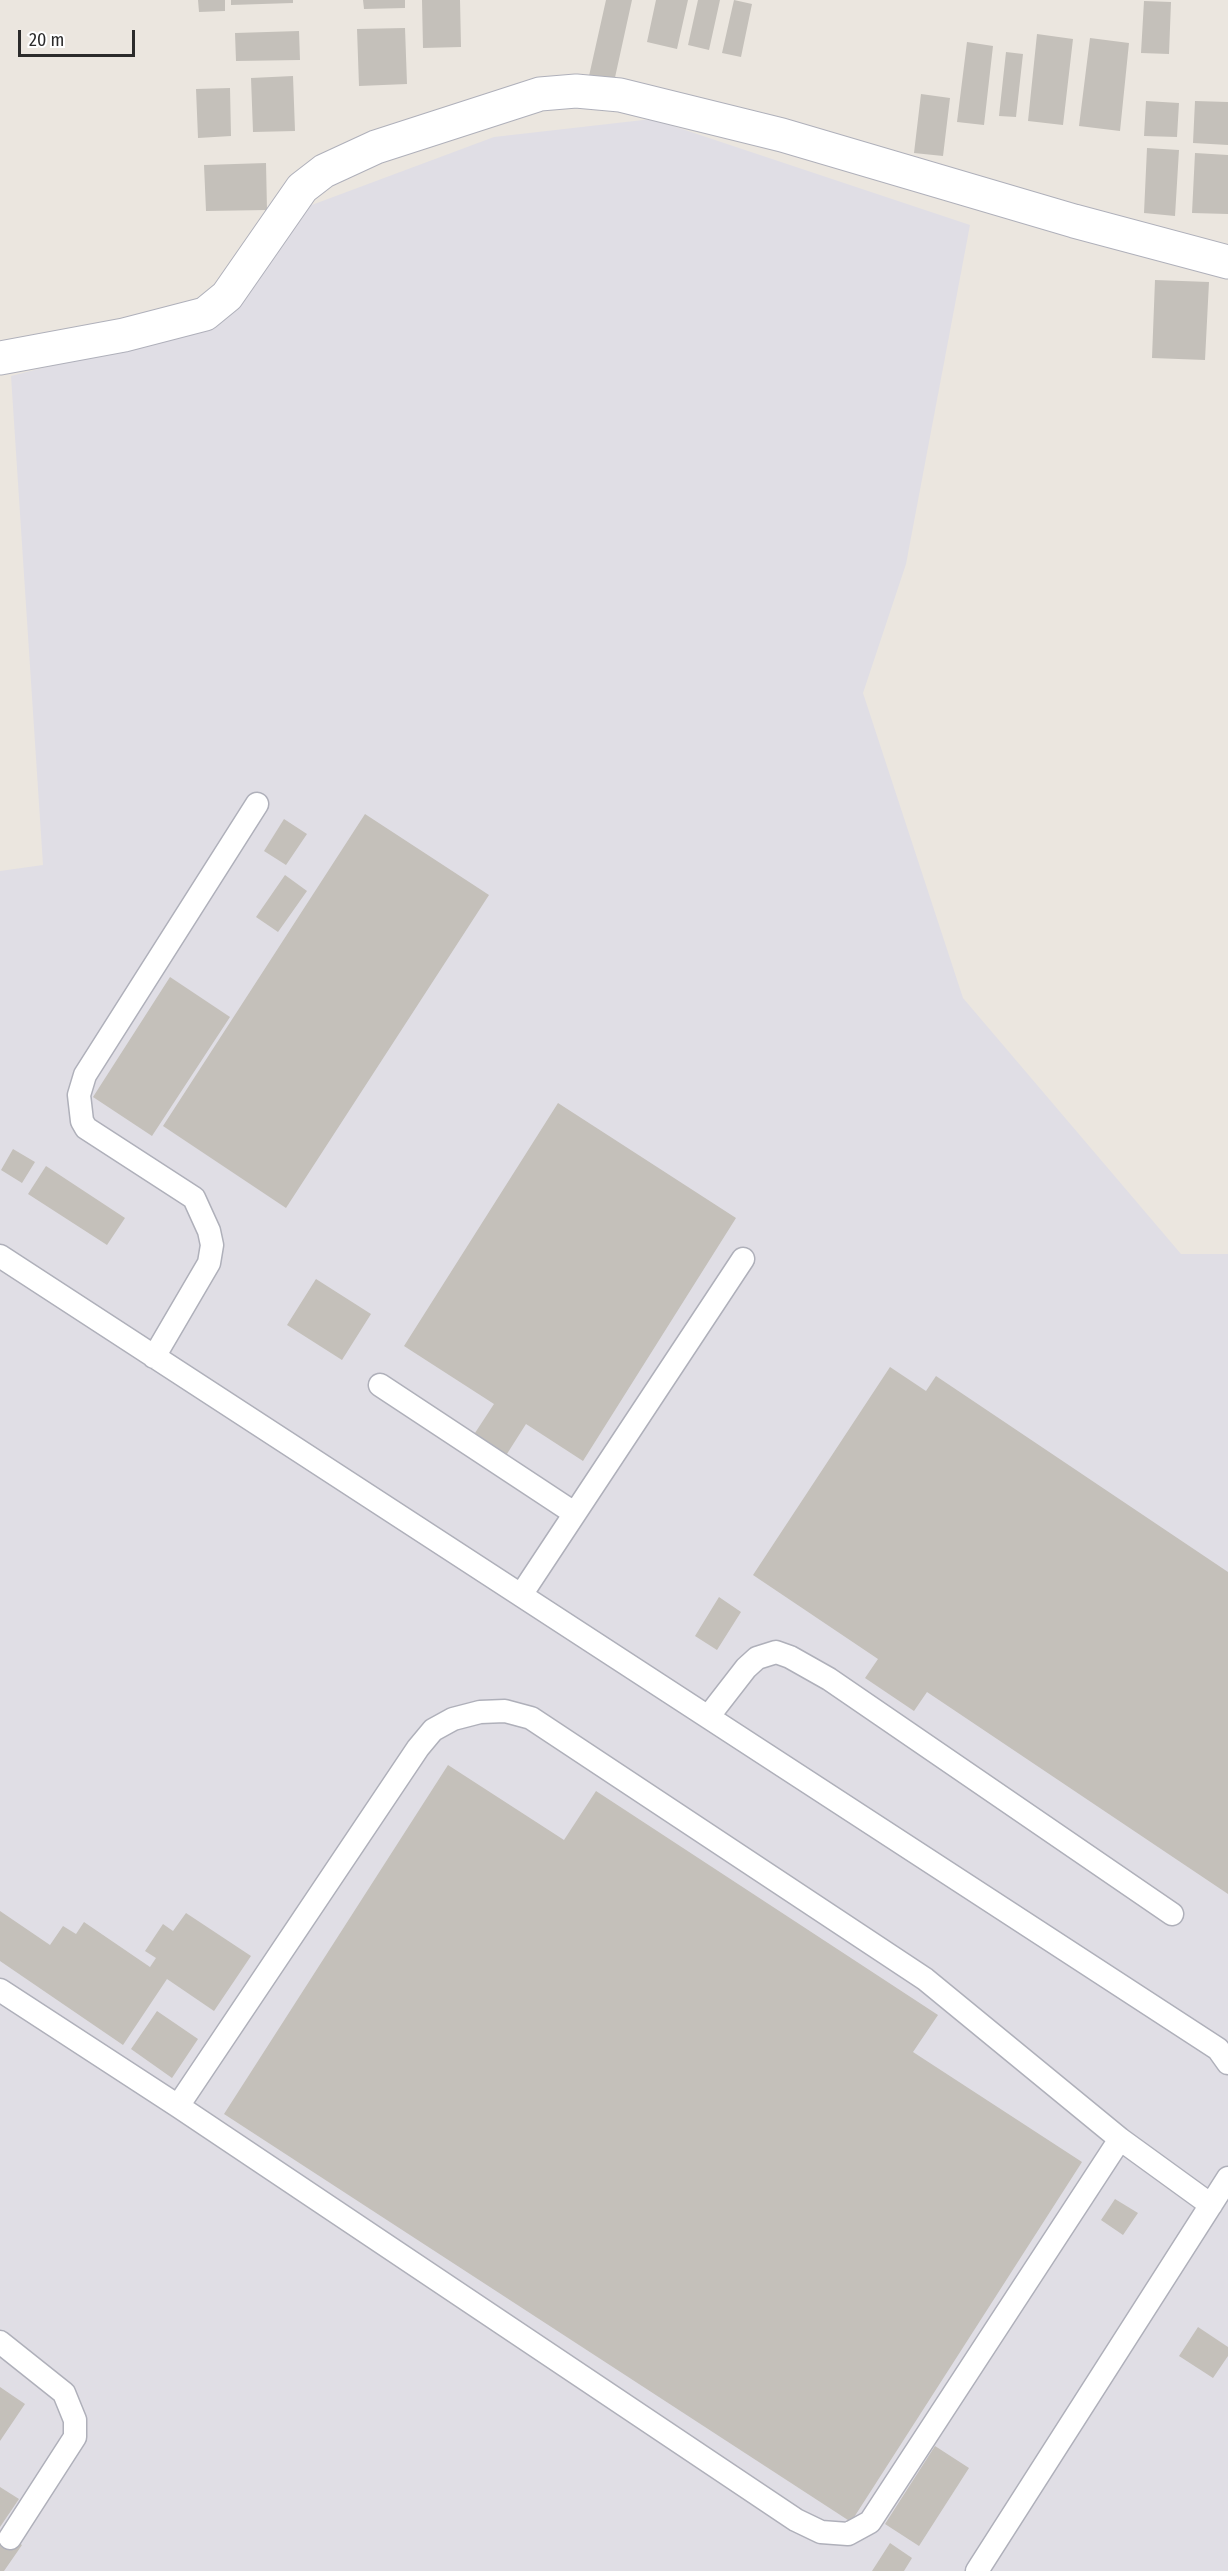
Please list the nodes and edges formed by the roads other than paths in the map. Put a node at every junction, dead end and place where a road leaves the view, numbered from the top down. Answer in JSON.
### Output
{"nodes":[{"id":1,"x":1228,"y":262,"type":"edge"},
{"id":2,"x":0,"y":358,"type":"edge"},
{"id":3,"x":257,"y":804,"type":"dead end"},
{"id":4,"x":0,"y":1256,"type":"edge"},
{"id":5,"x":743,"y":1259,"type":"dead end"},
{"id":6,"x":154,"y":1357,"type":"junction"},
{"id":7,"x":380,"y":1385,"type":"dead end"},
{"id":8,"x":574,"y":1513,"type":"junction"},
{"id":9,"x":521,"y":1595,"type":"junction"},
{"id":10,"x":708,"y":1717,"type":"junction"},
{"id":11,"x":1172,"y":1914,"type":"dead end"},
{"id":12,"x":0,"y":1990,"type":"edge"},
{"id":13,"x":1228,"y":2063,"type":"edge"},
{"id":14,"x":178,"y":2106,"type":"junction"},
{"id":15,"x":1120,"y":2139,"type":"junction"},
{"id":16,"x":1228,"y":2178,"type":"edge"},
{"id":17,"x":1212,"y":2205,"type":"junction"},
{"id":18,"x":0,"y":2342,"type":"edge"},
{"id":19,"x":10,"y":2538,"type":"dead end"},
{"id":20,"x":977,"y":2571,"type":"edge"}],
"edges":[{"from":1,"to":2,"type":"street"},
{"from":3,"to":6,"type":"lane"},
{"from":4,"to":6,"type":"lane"},
{"from":5,"to":8,"type":"lane"},
{"from":6,"to":9,"type":"lane"},
{"from":7,"to":8,"type":"lane"},
{"from":8,"to":9,"type":"lane"},
{"from":9,"to":10,"type":"lane"},
{"from":10,"to":11,"type":"lane"},
{"from":10,"to":13,"type":"lane"},
{"from":12,"to":14,"type":"lane"},
{"from":14,"to":15,"type":"lane"},
{"from":14,"to":15,"type":"lane"},
{"from":15,"to":17,"type":"lane"},
{"from":16,"to":17,"type":"lane"},
{"from":17,"to":20,"type":"lane"},
{"from":18,"to":19,"type":"lane"}]}
